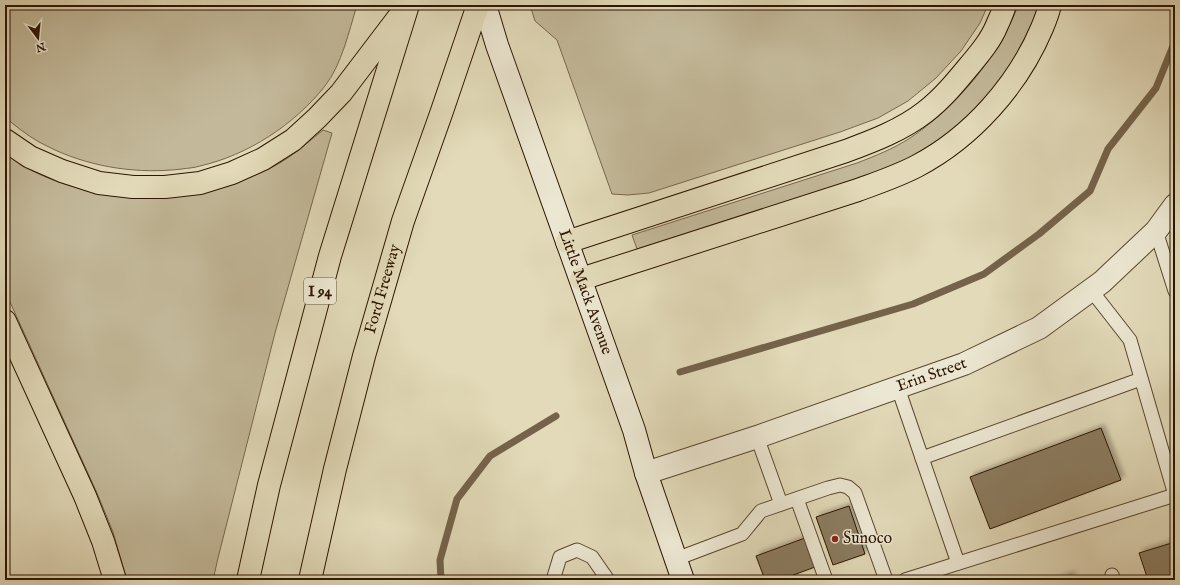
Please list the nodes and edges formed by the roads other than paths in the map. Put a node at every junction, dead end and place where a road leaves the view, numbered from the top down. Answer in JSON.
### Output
{"nodes":[{"id":1,"x":478,"y":5,"type":"edge"},
{"id":2,"x":485,"y":5,"type":"edge"},
{"id":3,"x":1006,"y":5,"type":"edge"},
{"id":4,"x":1050,"y":5,"type":"edge"},
{"id":5,"x":408,"y":6,"type":"edge"},
{"id":6,"x":5,"y":140,"type":"edge"},
{"id":7,"x":1175,"y":206,"type":"edge"},
{"id":8,"x":1156,"y":231,"type":"junction"},
{"id":9,"x":567,"y":242,"type":"junction"},
{"id":10,"x":581,"y":279,"type":"junction"},
{"id":11,"x":1091,"y":290,"type":"junction"},
{"id":12,"x":1175,"y":291,"type":"edge"},
{"id":13,"x":5,"y":321,"type":"edge"},
{"id":14,"x":1141,"y":379,"type":"junction"},
{"id":15,"x":898,"y":388,"type":"junction"},
{"id":16,"x":757,"y":437,"type":"junction"},
{"id":17,"x":922,"y":458,"type":"junction"},
{"id":18,"x":646,"y":473,"type":"junction"},
{"id":19,"x":1175,"y":495,"type":"edge"},
{"id":20,"x":797,"y":499,"type":"junction"},
{"id":21,"x":781,"y":504,"type":"junction"},
{"id":22,"x":676,"y":559,"type":"junction"},
{"id":23,"x":958,"y":563,"type":"junction"},
{"id":24,"x":115,"y":580,"type":"edge"},
{"id":25,"x":248,"y":580,"type":"edge"},
{"id":26,"x":310,"y":580,"type":"edge"},
{"id":27,"x":553,"y":580,"type":"edge"},
{"id":28,"x":608,"y":580,"type":"edge"},
{"id":29,"x":683,"y":580,"type":"edge"},
{"id":30,"x":826,"y":580,"type":"edge"},
{"id":31,"x":886,"y":580,"type":"edge"},
{"id":32,"x":905,"y":580,"type":"edge"}],
"edges":[{"from":1,"to":26,"type":"highway","name":"Ford Freeway"},
{"from":2,"to":9,"type":"main road","name":"Little Mack Avenue"},
{"from":3,"to":9,"type":"highway"},
{"from":4,"to":10,"type":"highway"},
{"from":5,"to":6,"type":"highway"},
{"from":5,"to":25,"type":"highway","number":"I 94"},
{"from":7,"to":8,"type":"main road","name":"Erin Street"},
{"from":8,"to":11,"type":"main road","name":"Erin Street"},
{"from":8,"to":12,"type":"lane"},
{"from":9,"to":10,"type":"main road","name":"Little Mack Avenue"},
{"from":10,"to":18,"type":"main road","name":"Little Mack Avenue"},
{"from":11,"to":14,"type":"lane"},
{"from":11,"to":15,"type":"main road","name":"Erin Street"},
{"from":13,"to":24,"type":"highway"},
{"from":14,"to":17,"type":"lane"},
{"from":14,"to":19,"type":"lane"},
{"from":15,"to":16,"type":"main road","name":"Erin Street"},
{"from":15,"to":17,"type":"lane"},
{"from":16,"to":18,"type":"main road","name":"Erin Street"},
{"from":16,"to":21,"type":"lane"},
{"from":17,"to":23,"type":"lane"},
{"from":18,"to":22,"type":"main road","name":"Little Mack Avenue"},
{"from":19,"to":23,"type":"lane"},
{"from":20,"to":21,"type":"lane"},
{"from":20,"to":30,"type":"lane"},
{"from":20,"to":31,"type":"lane"},
{"from":21,"to":22,"type":"lane"},
{"from":22,"to":29,"type":"main road","name":"Little Mack Avenue"},
{"from":23,"to":32,"type":"lane"},
{"from":27,"to":28,"type":"lane"}]}
